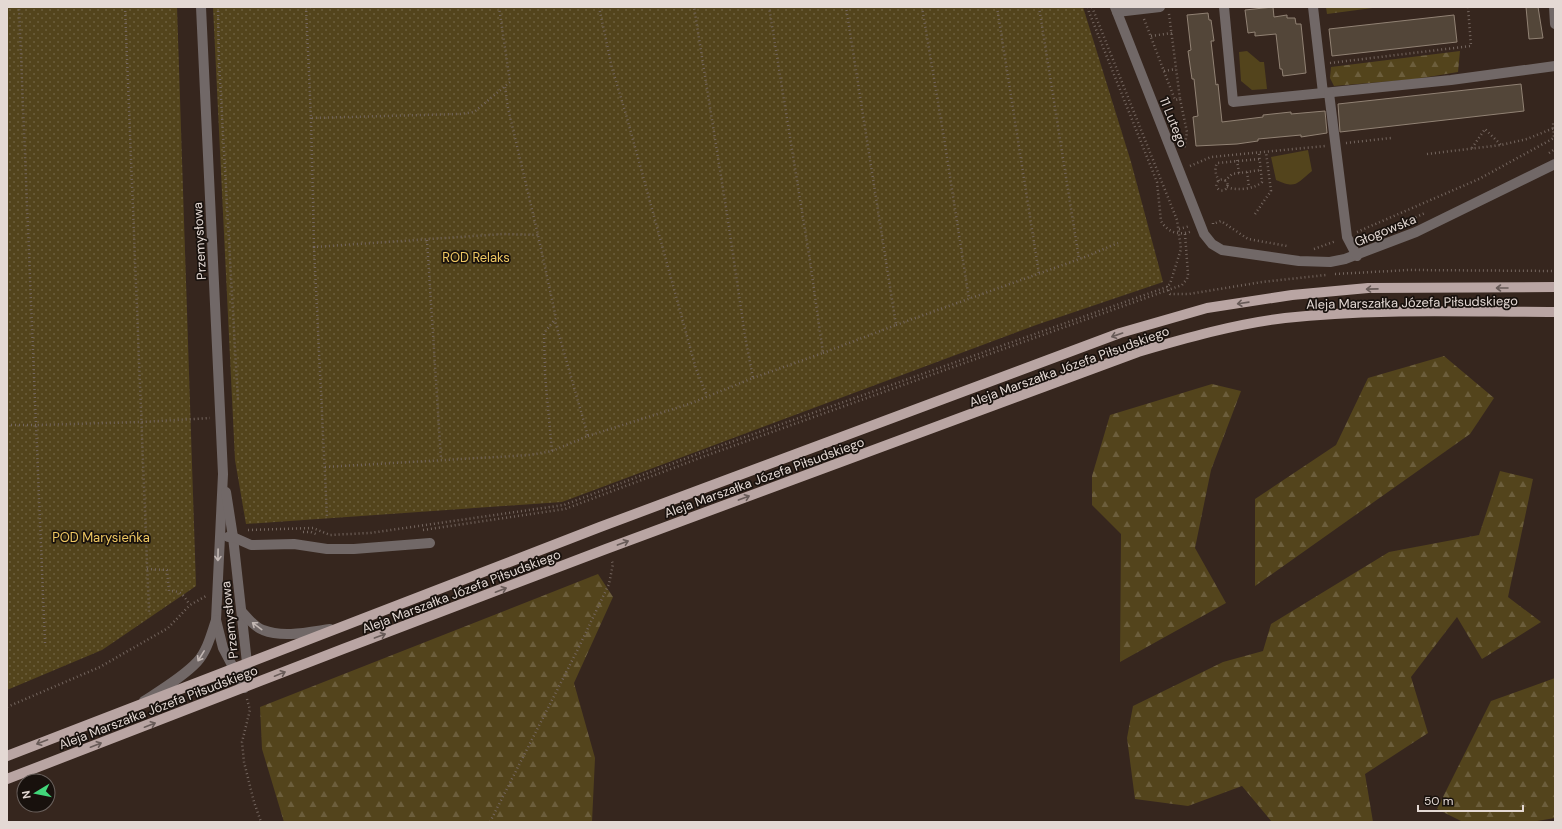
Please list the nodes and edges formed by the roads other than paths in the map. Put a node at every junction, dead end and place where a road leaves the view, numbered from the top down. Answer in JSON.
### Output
{"nodes":[{"id":1,"x":201,"y":7,"type":"edge"},
{"id":2,"x":1160,"y":7,"type":"edge"},
{"id":3,"x":1224,"y":7,"type":"edge"},
{"id":4,"x":1313,"y":7,"type":"edge"},
{"id":5,"x":1554,"y":7,"type":"edge"},
{"id":6,"x":1116,"y":10,"type":"edge"},
{"id":7,"x":1555,"y":24,"type":"edge"},
{"id":8,"x":1555,"y":66,"type":"edge"},
{"id":9,"x":1326,"y":93,"type":"junction"},
{"id":10,"x":1555,"y":164,"type":"edge"},
{"id":11,"x":1212,"y":244,"type":"joint"},
{"id":12,"x":1357,"y":256,"type":"junction"},
{"id":13,"x":1555,"y":287,"type":"edge"},
{"id":14,"x":1555,"y":312,"type":"edge"},
{"id":15,"x":223,"y":474,"type":"junction"},
{"id":16,"x":219,"y":536,"type":"junction"},
{"id":17,"x":233,"y":537,"type":"junction"},
{"id":18,"x":430,"y":543,"type":"dead end"},
{"id":19,"x":242,"y":612,"type":"junction"},
{"id":20,"x":216,"y":620,"type":"junction"},
{"id":21,"x":336,"y":629,"type":"junction"},
{"id":22,"x":247,"y":663,"type":"junction"},
{"id":23,"x":234,"y":668,"type":"junction"},
{"id":24,"x":244,"y":688,"type":"junction"},
{"id":25,"x":143,"y":702,"type":"junction"},
{"id":26,"x":7,"y":756,"type":"edge"},
{"id":27,"x":7,"y":780,"type":"edge"}],
"edges":[{"from":1,"to":15,"type":"street","name":"Przemysłowa"},
{"from":2,"to":6,"type":"street"},
{"from":3,"to":9,"type":"street"},
{"from":4,"to":9,"type":"street"},
{"from":5,"to":7,"type":"street"},
{"from":6,"to":11,"type":"street","name":"11 Lutego"},
{"from":8,"to":9,"type":"street"},
{"from":9,"to":12,"type":"street"},
{"from":10,"to":12,"type":"street","name":"Głogowska"},
{"from":11,"to":12,"type":"street","name":"Głogowska"},
{"from":13,"to":21,"type":"main road","name":"Aleja Marszałka Józefa Piłsudskiego","one_way":true},
{"from":24,"to":14,"type":"main road","name":"Aleja Marszałka Józefa Piłsudskiego","one_way":true},
{"from":15,"to":16,"type":"street","name":"Przemysłowa"},
{"from":15,"to":17,"type":"street","name":"Przemysłowa"},
{"from":16,"to":17,"type":"street"},
{"from":16,"to":20,"type":"street","name":"Przemysłowa","one_way":true},
{"from":17,"to":18,"type":"street"},
{"from":17,"to":19,"type":"street","name":"Przemysłowa"},
{"from":21,"to":19,"type":"street","one_way":true},
{"from":19,"to":22,"type":"street","name":"Przemysłowa"},
{"from":20,"to":23,"type":"street","name":"Przemysłowa"},
{"from":20,"to":25,"type":"street","one_way":true},
{"from":21,"to":22,"type":"main road","name":"Aleja Marszałka Józefa Piłsudskiego"},
{"from":22,"to":23,"type":"main road","name":"Aleja Marszałka Józefa Piłsudskiego"},
{"from":22,"to":24,"type":"street","name":"Przemysłowa"},
{"from":23,"to":24,"type":"street","name":"Przemysłowa"},
{"from":23,"to":25,"type":"main road","name":"Aleja Marszałka Józefa Piłsudskiego"},
{"from":27,"to":24,"type":"main road","name":"Aleja Marszałka Józefa Piłsudskiego","one_way":true},
{"from":25,"to":26,"type":"main road","name":"Aleja Marszałka Józefa Piłsudskiego","one_way":true}]}
